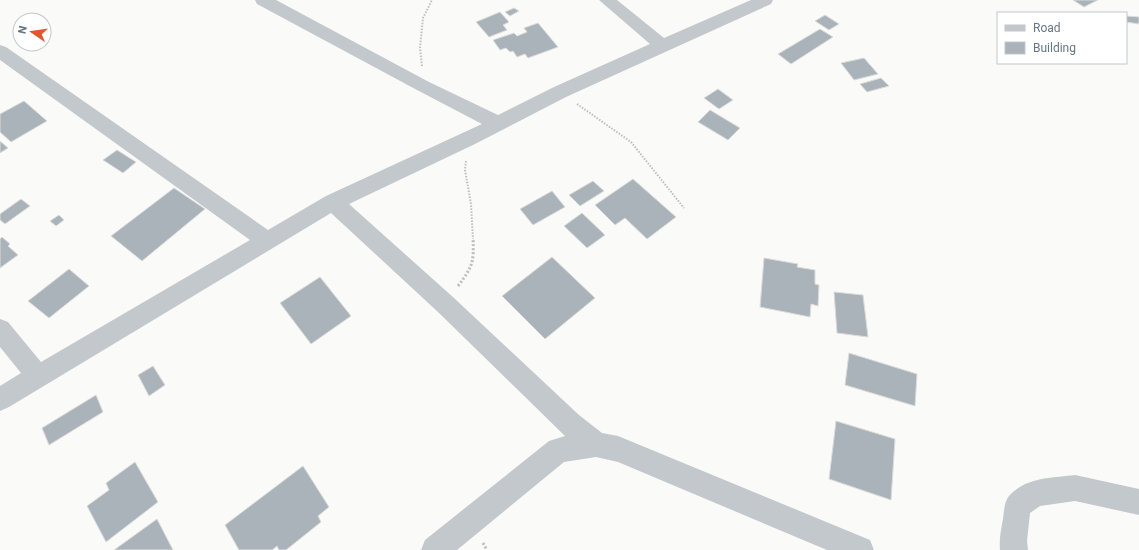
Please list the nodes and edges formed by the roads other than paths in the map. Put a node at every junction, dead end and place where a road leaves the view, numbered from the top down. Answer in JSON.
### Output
{"nodes":[{"id":1,"x":263,"y":0,"type":"edge"},
{"id":2,"x":608,"y":0,"type":"edge"},
{"id":3,"x":765,"y":0,"type":"edge"},
{"id":4,"x":662,"y":45,"type":"junction"},
{"id":5,"x":0,"y":51,"type":"edge"},
{"id":6,"x":497,"y":123,"type":"junction"},
{"id":7,"x":333,"y":202,"type":"junction"},
{"id":8,"x":267,"y":241,"type":"junction"},
{"id":9,"x":0,"y":329,"type":"edge"},
{"id":10,"x":38,"y":376,"type":"junction"},
{"id":11,"x":0,"y":399,"type":"edge"},
{"id":12,"x":557,"y":411,"type":"junction"},
{"id":13,"x":596,"y":444,"type":"junction"},
{"id":14,"x":545,"y":460,"type":"junction"},
{"id":15,"x":1139,"y":502,"type":"edge"},
{"id":16,"x":435,"y":550,"type":"edge"},
{"id":17,"x":860,"y":550,"type":"edge"},
{"id":18,"x":1014,"y":550,"type":"edge"}],
"edges":[{"from":1,"to":6,"type":"street"},
{"from":2,"to":4,"type":"street"},
{"from":3,"to":4,"type":"street"},
{"from":4,"to":6,"type":"street"},
{"from":5,"to":8,"type":"street"},
{"from":6,"to":7,"type":"street"},
{"from":7,"to":8,"type":"street"},
{"from":7,"to":12,"type":"street"},
{"from":8,"to":10,"type":"street"},
{"from":9,"to":10,"type":"street"},
{"from":10,"to":11,"type":"street"},
{"from":12,"to":13,"type":"street"},
{"from":12,"to":14,"type":"street"},
{"from":13,"to":14,"type":"street"},
{"from":13,"to":17,"type":"street"},
{"from":14,"to":16,"type":"street"},
{"from":15,"to":18,"type":"street"}]}
